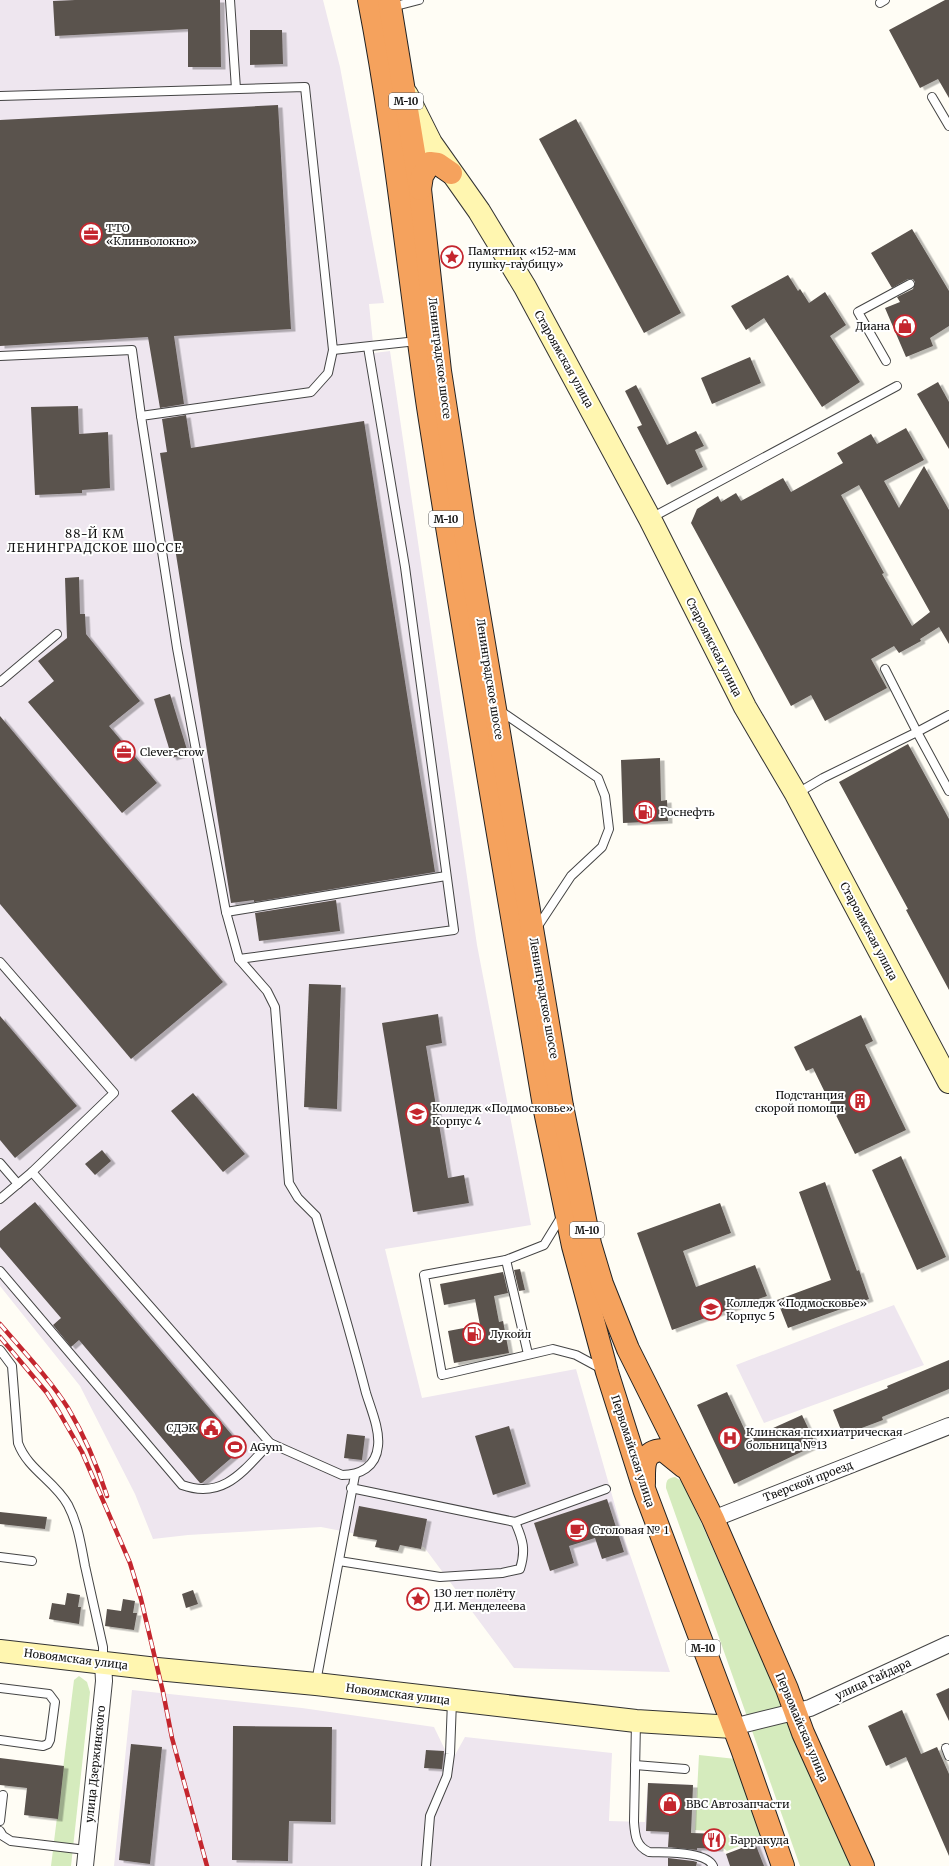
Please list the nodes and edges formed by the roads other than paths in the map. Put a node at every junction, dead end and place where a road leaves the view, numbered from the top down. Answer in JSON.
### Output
{"nodes":[{"id":1,"x":230,"y":0,"type":"edge"},
{"id":2,"x":369,"y":0,"type":"edge"},
{"id":3,"x":419,"y":0,"type":"edge"},
{"id":4,"x":391,"y":7,"type":"edge"},
{"id":5,"x":376,"y":38,"type":"junction"},
{"id":6,"x":236,"y":89,"type":"junction"},
{"id":7,"x":404,"y":90,"type":"junction"},
{"id":8,"x":0,"y":96,"type":"edge"},
{"id":9,"x":932,"y":97,"type":"dead end"},
{"id":10,"x":949,"y":126,"type":"edge"},
{"id":11,"x":451,"y":173,"type":"junction"},
{"id":12,"x":420,"y":189,"type":"junction"},
{"id":13,"x":479,"y":212,"type":"junction"},
{"id":14,"x":910,"y":284,"type":"dead end"},
{"id":15,"x":418,"y":341,"type":"junction"},
{"id":16,"x":368,"y":347,"type":"junction"},
{"id":17,"x":333,"y":350,"type":"junction"},
{"id":18,"x":0,"y":356,"type":"edge"},
{"id":19,"x":886,"y":361,"type":"dead end"},
{"id":20,"x":897,"y":386,"type":"dead end"},
{"id":21,"x":141,"y":416,"type":"junction"},
{"id":22,"x":650,"y":519,"type":"junction"},
{"id":23,"x":57,"y":634,"type":"dead end"},
{"id":24,"x":885,"y":669,"type":"dead end"},
{"id":25,"x":0,"y":682,"type":"edge"},
{"id":26,"x":494,"y":706,"type":"junction"},
{"id":27,"x":949,"y":715,"type":"edge"},
{"id":28,"x":917,"y":732,"type":"junction"},
{"id":29,"x":949,"y":791,"type":"edge"},
{"id":30,"x":796,"y":794,"type":"junction"},
{"id":31,"x":446,"y":876,"type":"junction"},
{"id":32,"x":226,"y":912,"type":"junction"},
{"id":33,"x":533,"y":933,"type":"junction"},
{"id":34,"x":239,"y":959,"type":"junction"},
{"id":35,"x":0,"y":962,"type":"edge"},
{"id":36,"x":947,"y":1071,"type":"edge"},
{"id":37,"x":0,"y":1163,"type":"edge"},
{"id":38,"x":32,"y":1172,"type":"junction"},
{"id":39,"x":18,"y":1184,"type":"junction"},
{"id":40,"x":0,"y":1199,"type":"edge"},
{"id":41,"x":565,"y":1210,"type":"junction"},
{"id":42,"x":506,"y":1260,"type":"junction"},
{"id":43,"x":0,"y":1271,"type":"edge"},
{"id":44,"x":628,"y":1349,"type":"joint"},
{"id":45,"x":0,"y":1350,"type":"edge"},
{"id":46,"x":528,"y":1354,"type":"junction"},
{"id":47,"x":607,"y":1372,"type":"junction"},
{"id":48,"x":949,"y":1426,"type":"edge"},
{"id":49,"x":270,"y":1443,"type":"junction"},
{"id":50,"x":689,"y":1472,"type":"junction"},
{"id":51,"x":354,"y":1475,"type":"junction"},
{"id":52,"x":351,"y":1488,"type":"junction"},
{"id":53,"x":606,"y":1489,"type":"dead end"},
{"id":54,"x":644,"y":1489,"type":"junction"},
{"id":55,"x":713,"y":1519,"type":"junction"},
{"id":56,"x":515,"y":1522,"type":"junction"},
{"id":57,"x":0,"y":1557,"type":"edge"},
{"id":58,"x":32,"y":1561,"type":"dead end"},
{"id":59,"x":338,"y":1561,"type":"junction"},
{"id":60,"x":949,"y":1644,"type":"edge"},
{"id":61,"x":0,"y":1651,"type":"edge"},
{"id":62,"x":104,"y":1662,"type":"junction"},
{"id":63,"x":316,"y":1684,"type":"junction"},
{"id":64,"x":0,"y":1688,"type":"edge"},
{"id":65,"x":452,"y":1700,"type":"junction"},
{"id":66,"x":796,"y":1712,"type":"junction"},
{"id":67,"x":636,"y":1721,"type":"junction"},
{"id":68,"x":733,"y":1727,"type":"junction"},
{"id":69,"x":0,"y":1740,"type":"edge"},
{"id":70,"x":635,"y":1765,"type":"junction"},
{"id":71,"x":685,"y":1769,"type":"dead end"},
{"id":72,"x":3,"y":1794,"type":"dead end"},
{"id":73,"x":0,"y":1821,"type":"edge"},
{"id":74,"x":0,"y":1831,"type":"edge"},
{"id":75,"x":86,"y":1850,"type":"junction"},
{"id":76,"x":85,"y":1866,"type":"edge"},
{"id":77,"x":426,"y":1866,"type":"edge"},
{"id":78,"x":713,"y":1866,"type":"edge"},
{"id":79,"x":783,"y":1866,"type":"edge"},
{"id":80,"x":863,"y":1866,"type":"edge"}],
"edges":[{"from":1,"to":6,"type":"lane"},
{"from":2,"to":5,"type":"highway","name":"Ленинградское шоссе","number":"М-10"},
{"from":3,"to":4,"type":"lane"},
{"from":4,"to":7,"type":"highway","name":"Ленинградское шоссе","number":"М-10"},
{"from":4,"to":13,"type":"street","name":"Староямская улица"},
{"from":5,"to":7,"type":"street","name":"Староямская улица"},
{"from":5,"to":15,"type":"highway","name":"Ленинградское шоссе","number":"М-10"},
{"from":6,"to":8,"type":"lane"},
{"from":6,"to":17,"type":"lane"},
{"from":7,"to":11,"type":"street","name":"Староямская улица"},
{"from":7,"to":12,"type":"highway","name":"Ленинградское шоссе","number":"М-10"},
{"from":9,"to":10,"type":"lane"},
{"from":11,"to":12,"type":"highway"},
{"from":11,"to":13,"type":"street","name":"Староямская улица"},
{"from":12,"to":26,"type":"highway","name":"Ленинградское шоссе","number":"М-10"},
{"from":13,"to":22,"type":"street","name":"Староямская улица"},
{"from":14,"to":19,"type":"lane"},
{"from":15,"to":16,"type":"lane"},
{"from":15,"to":41,"type":"highway","name":"Ленинградское шоссе","number":"М-10"},
{"from":16,"to":17,"type":"lane"},
{"from":16,"to":31,"type":"lane"},
{"from":17,"to":21,"type":"lane"},
{"from":18,"to":21,"type":"lane"},
{"from":20,"to":22,"type":"lane"},
{"from":21,"to":32,"type":"lane"},
{"from":22,"to":30,"type":"street","name":"Староямская улица"},
{"from":23,"to":25,"type":"lane"},
{"from":24,"to":28,"type":"lane"},
{"from":26,"to":33,"type":"highway","name":"Ленинградское шоссе","number":"М-10"},
{"from":26,"to":33,"type":"lane"},
{"from":27,"to":28,"type":"lane"},
{"from":28,"to":29,"type":"lane"},
{"from":28,"to":30,"type":"lane"},
{"from":30,"to":36,"type":"street","name":"Староямская улица"},
{"from":31,"to":32,"type":"lane"},
{"from":31,"to":34,"type":"lane"},
{"from":32,"to":34,"type":"lane"},
{"from":33,"to":44,"type":"highway","name":"Ленинградское шоссе","number":"М-10"},
{"from":34,"to":51,"type":"lane"},
{"from":35,"to":38,"type":"lane"},
{"from":37,"to":39,"type":"lane"},
{"from":38,"to":39,"type":"lane"},
{"from":38,"to":49,"type":"lane"},
{"from":39,"to":40,"type":"lane"},
{"from":41,"to":42,"type":"lane"},
{"from":41,"to":47,"type":"highway","name":"Первомайская улица","number":"М-10"},
{"from":42,"to":46,"type":"lane"},
{"from":42,"to":46,"type":"lane"},
{"from":43,"to":49,"type":"lane"},
{"from":44,"to":50,"type":"highway","name":"Первомайская улица","number":"М-10"},
{"from":45,"to":62,"type":"lane"},
{"from":46,"to":47,"type":"lane"},
{"from":47,"to":54,"type":"highway","name":"Первомайская улица","number":"М-10"},
{"from":48,"to":55,"type":"street","name":"Тверской проезд"},
{"from":49,"to":51,"type":"lane"},
{"from":50,"to":54,"type":"highway"},
{"from":50,"to":55,"type":"highway","name":"Первомайская улица","number":"М-10"},
{"from":51,"to":52,"type":"lane"},
{"from":52,"to":56,"type":"lane"},
{"from":52,"to":59,"type":"lane"},
{"from":53,"to":56,"type":"lane"},
{"from":54,"to":68,"type":"highway","name":"Первомайская улица","number":"М-10"},
{"from":55,"to":66,"type":"highway","name":"Первомайская улица","number":"М-10"},
{"from":56,"to":59,"type":"lane"},
{"from":57,"to":58,"type":"lane"},
{"from":59,"to":63,"type":"lane"},
{"from":60,"to":66,"type":"street","name":"улица Гайдара"},
{"from":61,"to":62,"type":"street","name":"Новоямская улица"},
{"from":62,"to":63,"type":"street","name":"Новоямская улица"},
{"from":62,"to":75,"type":"street","name":"улица Дзержинского"},
{"from":63,"to":65,"type":"street","name":"Новоямская улица"},
{"from":64,"to":69,"type":"lane"},
{"from":65,"to":67,"type":"street","name":"Новоямская улица"},
{"from":65,"to":77,"type":"lane"},
{"from":66,"to":68,"type":"street","name":"Новоямская улица"},
{"from":66,"to":80,"type":"highway","name":"Первомайская улица","number":"М-10"},
{"from":67,"to":68,"type":"street","name":"Новоямская улица"},
{"from":67,"to":70,"type":"lane"},
{"from":68,"to":79,"type":"highway","name":"Первомайская улица","number":"М-10"},
{"from":70,"to":71,"type":"lane"},
{"from":70,"to":78,"type":"lane"},
{"from":72,"to":73,"type":"lane"},
{"from":74,"to":75,"type":"lane"},
{"from":75,"to":76,"type":"street","name":"улица Дзержинского"}]}
